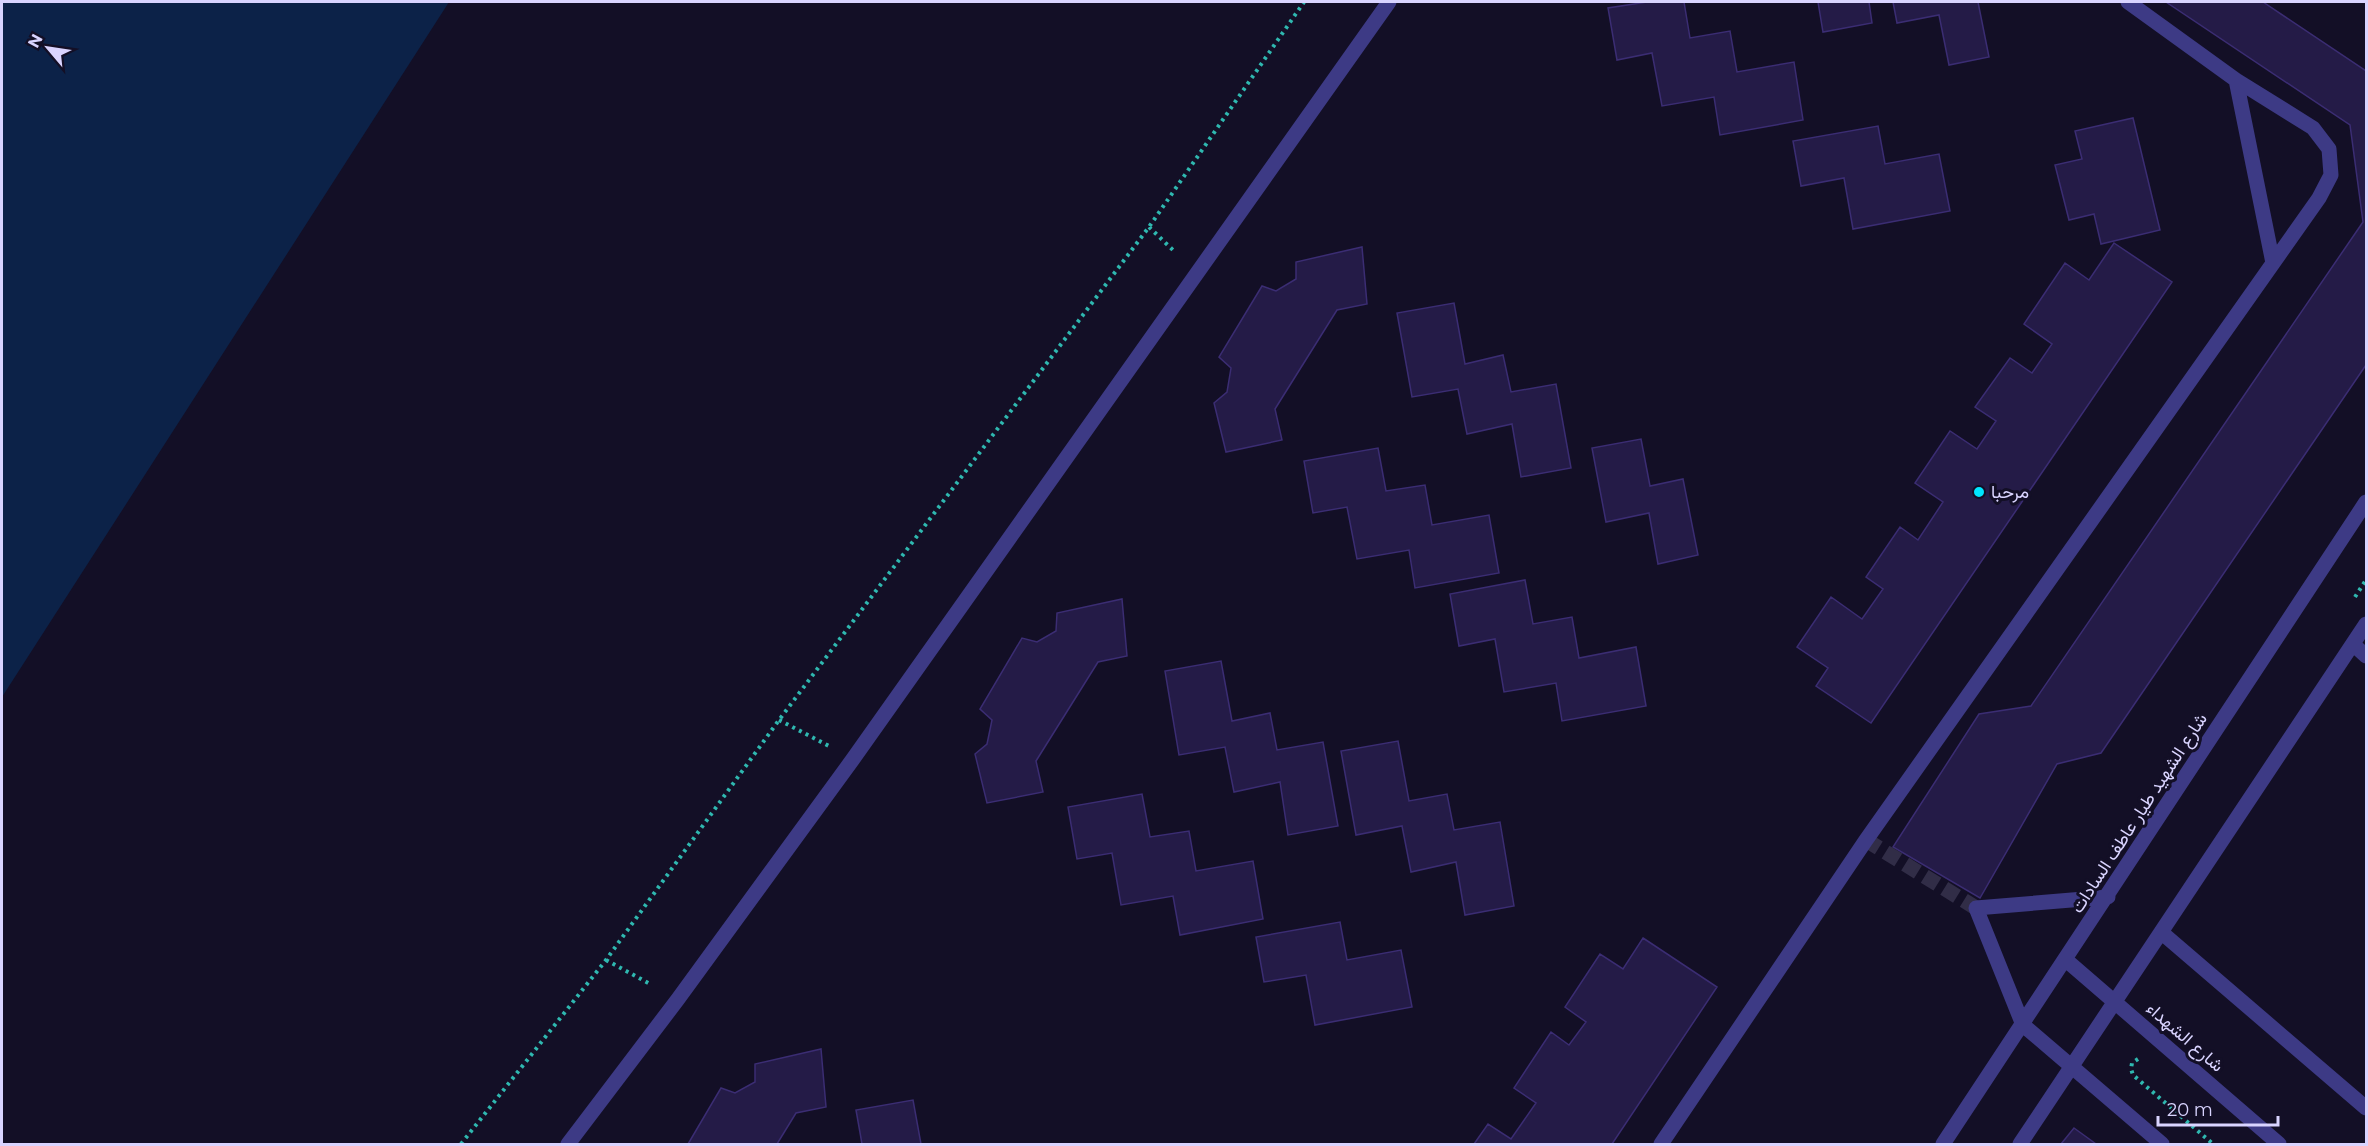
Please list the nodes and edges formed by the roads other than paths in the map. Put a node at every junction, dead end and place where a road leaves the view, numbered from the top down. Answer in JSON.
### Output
{"nodes":[{"id":1,"x":1389,"y":2,"type":"edge"},
{"id":2,"x":2127,"y":2,"type":"edge"},
{"id":3,"x":2236,"y":80,"type":"junction"},
{"id":4,"x":2273,"y":263,"type":"junction"},
{"id":5,"x":2367,"y":502,"type":"edge"},
{"id":6,"x":2367,"y":624,"type":"edge"},
{"id":7,"x":2353,"y":644,"type":"junction"},
{"id":8,"x":2367,"y":656,"type":"edge"},
{"id":9,"x":2108,"y":897,"type":"junction"},
{"id":10,"x":2161,"y":932,"type":"junction"},
{"id":11,"x":2066,"y":960,"type":"junction"},
{"id":12,"x":2115,"y":1002,"type":"junction"},
{"id":13,"x":2023,"y":1025,"type":"junction"},
{"id":14,"x":2072,"y":1067,"type":"junction"},
{"id":15,"x":2367,"y":1108,"type":"edge"},
{"id":16,"x":568,"y":1144,"type":"edge"},
{"id":17,"x":1661,"y":1144,"type":"edge"},
{"id":18,"x":1943,"y":1144,"type":"edge"},
{"id":19,"x":2020,"y":1144,"type":"edge"},
{"id":20,"x":2162,"y":1144,"type":"edge"},
{"id":21,"x":2278,"y":1144,"type":"edge"}],
"edges":[{"from":1,"to":16,"type":"street"},
{"from":2,"to":3,"type":"street"},
{"from":3,"to":4,"type":"street"},
{"from":3,"to":4,"type":"street"},
{"from":4,"to":17,"type":"street"},
{"from":5,"to":9,"type":"street","name":"شارع الشهيد طيار عاطف السادات"},
{"from":6,"to":7,"type":"street"},
{"from":7,"to":8,"type":"street"},
{"from":7,"to":10,"type":"street"},
{"from":9,"to":11,"type":"street","name":"شارع الشهيد طيار عاطف السادات"},
{"from":9,"to":13,"type":"street"},
{"from":10,"to":12,"type":"street"},
{"from":10,"to":15,"type":"street"},
{"from":11,"to":12,"type":"street","name":"شارع الشهداء"},
{"from":11,"to":13,"type":"street","name":"شارع الشهيد طيار عاطف السادات"},
{"from":12,"to":14,"type":"street"},
{"from":12,"to":21,"type":"street","name":"شارع الشهداء"},
{"from":13,"to":14,"type":"street"},
{"from":13,"to":18,"type":"street","name":"شارع الشهيد طيار عاطف السادات"},
{"from":14,"to":19,"type":"street"},
{"from":14,"to":20,"type":"street"}]}
